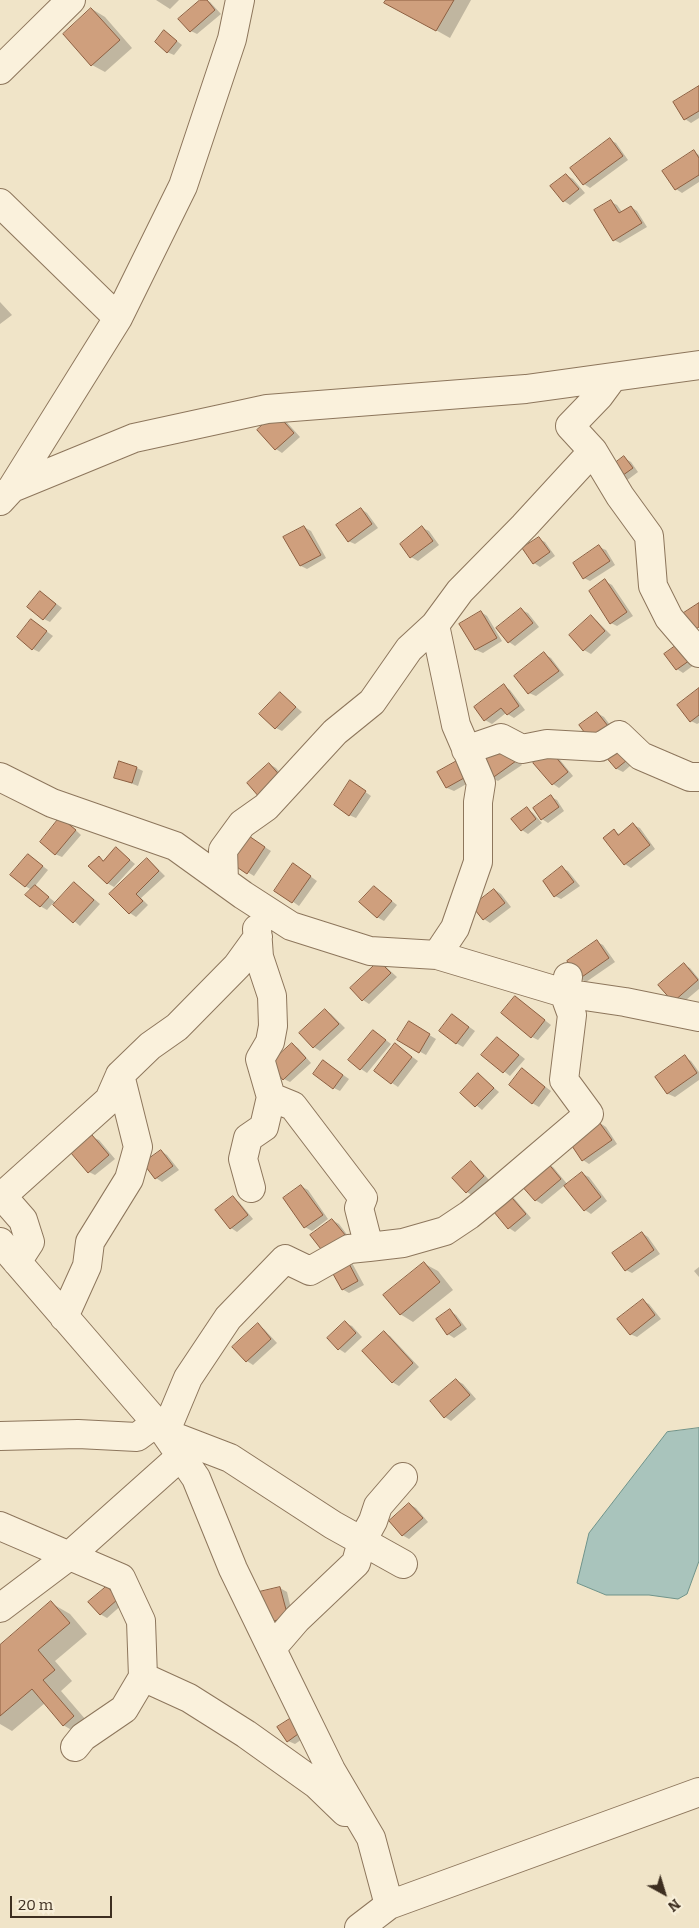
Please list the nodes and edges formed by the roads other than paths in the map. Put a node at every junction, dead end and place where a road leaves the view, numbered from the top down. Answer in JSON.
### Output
{"nodes":[{"id":1,"x":71,"y":0,"type":"edge"},
{"id":2,"x":240,"y":0,"type":"edge"},
{"id":3,"x":0,"y":70,"type":"edge"},
{"id":4,"x":0,"y":203,"type":"edge"},
{"id":5,"x":118,"y":318,"type":"junction"},
{"id":6,"x":699,"y":366,"type":"edge"},
{"id":7,"x":613,"y":377,"type":"junction"},
{"id":8,"x":593,"y":450,"type":"junction"},
{"id":9,"x":6,"y":494,"type":"edge"},
{"id":10,"x":435,"y":625,"type":"junction"},
{"id":11,"x":699,"y":653,"type":"edge"},
{"id":12,"x":466,"y":750,"type":"junction"},
{"id":13,"x":0,"y":777,"type":"edge"},
{"id":14,"x":699,"y":777,"type":"edge"},
{"id":15,"x":232,"y":838,"type":"junction"},
{"id":16,"x":175,"y":846,"type":"junction"},
{"id":17,"x":234,"y":888,"type":"junction"},
{"id":18,"x":258,"y":937,"type":"junction"},
{"id":19,"x":437,"y":955,"type":"junction"},
{"id":20,"x":566,"y":984,"type":"junction"},
{"id":21,"x":699,"y":1017,"type":"edge"},
{"id":22,"x":120,"y":1075,"type":"junction"},
{"id":23,"x":271,"y":1097,"type":"junction"},
{"id":24,"x":251,"y":1188,"type":"dead end"},
{"id":25,"x":369,"y":1247,"type":"junction"},
{"id":26,"x":8,"y":1252,"type":"edge"},
{"id":27,"x":64,"y":1316,"type":"junction"},
{"id":28,"x":161,"y":1428,"type":"junction"},
{"id":29,"x":0,"y":1436,"type":"edge"},
{"id":30,"x":181,"y":1456,"type":"junction"},
{"id":31,"x":403,"y":1477,"type":"dead end"},
{"id":32,"x":0,"y":1526,"type":"edge"},
{"id":33,"x":362,"y":1541,"type":"junction"},
{"id":34,"x":69,"y":1556,"type":"junction"},
{"id":35,"x":403,"y":1564,"type":"dead end"},
{"id":36,"x":0,"y":1608,"type":"edge"},
{"id":37,"x":272,"y":1648,"type":"junction"},
{"id":38,"x":143,"y":1677,"type":"junction"},
{"id":39,"x":75,"y":1747,"type":"dead end"},
{"id":40,"x":699,"y":1792,"type":"edge"},
{"id":41,"x":371,"y":1838,"type":"junction"},
{"id":42,"x":389,"y":1905,"type":"junction"},
{"id":43,"x":359,"y":1928,"type":"edge"}],
"edges":[{"from":1,"to":3,"type":"street"},
{"from":2,"to":5,"type":"street"},
{"from":4,"to":5,"type":"street"},
{"from":5,"to":9,"type":"street"},
{"from":6,"to":7,"type":"street"},
{"from":7,"to":8,"type":"street"},
{"from":7,"to":9,"type":"street"},
{"from":8,"to":10,"type":"street"},
{"from":8,"to":11,"type":"street"},
{"from":10,"to":12,"type":"street"},
{"from":10,"to":15,"type":"street"},
{"from":12,"to":14,"type":"street"},
{"from":12,"to":19,"type":"street"},
{"from":13,"to":16,"type":"street"},
{"from":15,"to":16,"type":"street"},
{"from":15,"to":17,"type":"street"},
{"from":16,"to":17,"type":"street"},
{"from":17,"to":18,"type":"street"},
{"from":17,"to":19,"type":"street"},
{"from":18,"to":22,"type":"street"},
{"from":18,"to":23,"type":"street"},
{"from":19,"to":20,"type":"street"},
{"from":20,"to":21,"type":"street"},
{"from":20,"to":25,"type":"street"},
{"from":22,"to":26,"type":"street"},
{"from":22,"to":27,"type":"street"},
{"from":23,"to":24,"type":"street"},
{"from":23,"to":25,"type":"street"},
{"from":25,"to":28,"type":"street"},
{"from":26,"to":27,"type":"street"},
{"from":27,"to":28,"type":"street"},
{"from":28,"to":29,"type":"street"},
{"from":28,"to":30,"type":"street"},
{"from":28,"to":33,"type":"street"},
{"from":30,"to":34,"type":"street"},
{"from":30,"to":37,"type":"street"},
{"from":31,"to":33,"type":"street"},
{"from":32,"to":34,"type":"street"},
{"from":33,"to":35,"type":"street"},
{"from":33,"to":37,"type":"street"},
{"from":34,"to":36,"type":"street"},
{"from":34,"to":38,"type":"street"},
{"from":37,"to":41,"type":"street"},
{"from":38,"to":39,"type":"street"},
{"from":38,"to":41,"type":"street"},
{"from":40,"to":42,"type":"street"},
{"from":41,"to":42,"type":"street"},
{"from":42,"to":43,"type":"street"}]}
